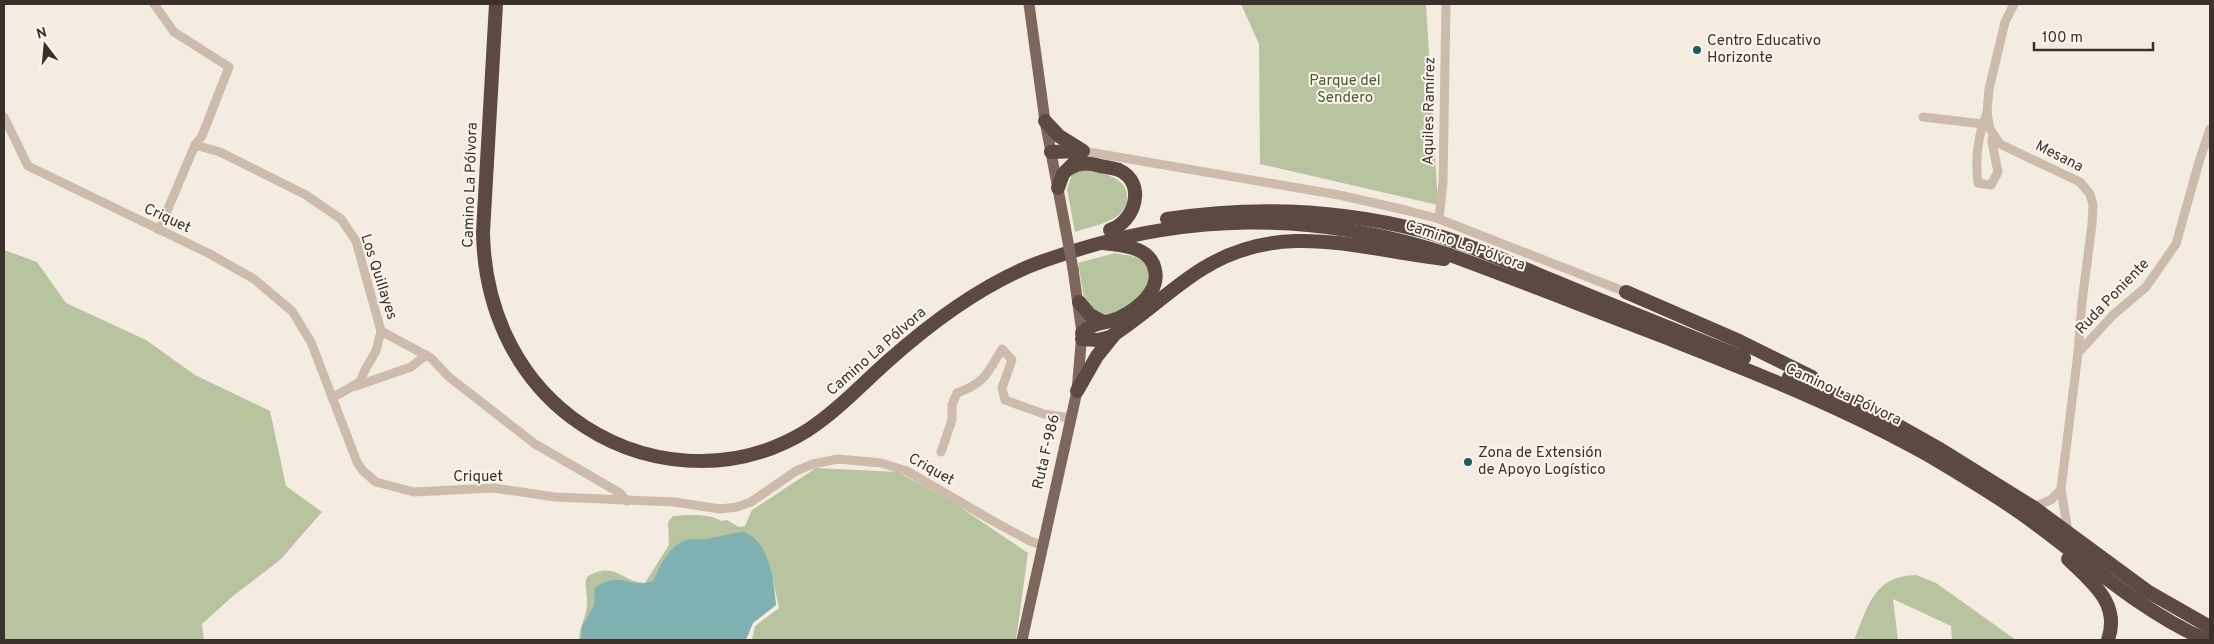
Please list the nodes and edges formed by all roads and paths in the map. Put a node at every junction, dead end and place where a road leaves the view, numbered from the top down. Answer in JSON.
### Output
{"nodes":[{"id":1,"x":154,"y":4,"type":"edge"},
{"id":2,"x":496,"y":4,"type":"edge"},
{"id":3,"x":504,"y":4,"type":"edge"},
{"id":4,"x":1029,"y":4,"type":"edge"},
{"id":5,"x":1446,"y":4,"type":"edge"},
{"id":6,"x":2014,"y":4,"type":"edge"},
{"id":7,"x":1987,"y":113,"type":"junction"},
{"id":8,"x":4,"y":117,"type":"edge"},
{"id":9,"x":1923,"y":117,"type":"dead end"},
{"id":10,"x":1045,"y":121,"type":"junction"},
{"id":11,"x":1983,"y":124,"type":"junction"},
{"id":12,"x":2210,"y":129,"type":"edge"},
{"id":13,"x":1993,"y":134,"type":"junction"},
{"id":14,"x":195,"y":145,"type":"junction"},
{"id":15,"x":1051,"y":152,"type":"junction"},
{"id":16,"x":1078,"y":158,"type":"junction"},
{"id":17,"x":1058,"y":188,"type":"junction"},
{"id":18,"x":1439,"y":219,"type":"junction"},
{"id":19,"x":159,"y":230,"type":"junction"},
{"id":20,"x":1110,"y":230,"type":"junction"},
{"id":21,"x":1098,"y":242,"type":"junction"},
{"id":22,"x":1472,"y":263,"type":"junction"},
{"id":23,"x":1626,"y":292,"type":"joint"},
{"id":24,"x":1079,"y":302,"type":"junction"},
{"id":25,"x":1103,"y":322,"type":"junction"},
{"id":26,"x":1120,"y":329,"type":"junction"},
{"id":27,"x":381,"y":331,"type":"junction"},
{"id":28,"x":1082,"y":336,"type":"junction"},
{"id":29,"x":2078,"y":353,"type":"junction"},
{"id":30,"x":426,"y":355,"type":"junction"},
{"id":31,"x":356,"y":386,"type":"junction"},
{"id":32,"x":1076,"y":390,"type":"junction"},
{"id":33,"x":332,"y":398,"type":"junction"},
{"id":34,"x":1869,"y":409,"type":"junction"},
{"id":35,"x":1070,"y":418,"type":"junction"},
{"id":36,"x":941,"y":452,"type":"dead end"},
{"id":37,"x":2061,"y":489,"type":"junction"},
{"id":38,"x":627,"y":501,"type":"junction"},
{"id":39,"x":2028,"y":511,"type":"junction"},
{"id":40,"x":2068,"y":532,"type":"junction"},
{"id":41,"x":1042,"y":545,"type":"junction"},
{"id":42,"x":2209,"y":626,"type":"edge"},
{"id":43,"x":1022,"y":640,"type":"edge"},
{"id":44,"x":2108,"y":640,"type":"edge"},
{"id":45,"x":2204,"y":640,"type":"edge"}],
"edges":[{"from":1,"to":14,"type":"street"},
{"from":2,"to":21,"type":"highway","name":"Camino La Pólvora"},
{"from":3,"to":20,"type":"highway","name":"Camino La Pólvora"},
{"from":4,"to":10,"type":"main road","name":"Ruta F-986"},
{"from":5,"to":18,"type":"street","name":"Aquiles Ramírez"},
{"from":6,"to":7,"type":"street"},
{"from":7,"to":11,"type":"street"},
{"from":7,"to":13,"type":"street"},
{"from":8,"to":19,"type":"street","name":"Criquet"},
{"from":9,"to":11,"type":"street"},
{"from":10,"to":15,"type":"main road","name":"Ruta F-986"},
{"from":10,"to":16,"type":"highway"},
{"from":11,"to":13,"type":"street"},
{"from":12,"to":29,"type":"street","name":"Ruda Poniente"},
{"from":13,"to":29,"type":"street","name":"Mesana"},
{"from":14,"to":19,"type":"street"},
{"from":14,"to":27,"type":"street","name":"Los Quillayes"},
{"from":15,"to":16,"type":"highway"},
{"from":15,"to":17,"type":"main road","name":"Ruta F-986"},
{"from":16,"to":17,"type":"highway"},
{"from":16,"to":18,"type":"street"},
{"from":16,"to":20,"type":"highway"},
{"from":17,"to":24,"type":"main road","name":"Ruta F-986","bridge":true},
{"from":18,"to":23,"type":"street"},
{"from":19,"to":33,"type":"street","name":"Criquet"},
{"from":20,"to":34,"type":"highway","name":"Camino La Pólvora"},
{"from":21,"to":22,"type":"highway","name":"Camino La Pólvora"},
{"from":21,"to":25,"type":"highway"},
{"from":22,"to":26,"type":"highway"},
{"from":22,"to":39,"type":"highway","name":"Camino La Pólvora"},
{"from":23,"to":34,"type":"highway"},
{"from":24,"to":25,"type":"highway"},
{"from":24,"to":28,"type":"main road","name":"Ruta F-986"},
{"from":25,"to":28,"type":"highway"},
{"from":26,"to":28,"type":"highway"},
{"from":26,"to":32,"type":"highway"},
{"from":27,"to":30,"type":"street"},
{"from":27,"to":31,"type":"street","name":"Los Quillayes"},
{"from":28,"to":32,"type":"main road","name":"Ruta F-986"},
{"from":29,"to":37,"type":"street","name":"Ruda Poniente"},
{"from":30,"to":31,"type":"street"},
{"from":30,"to":38,"type":"street"},
{"from":31,"to":33,"type":"street"},
{"from":32,"to":35,"type":"main road","name":"Ruta F-986"},
{"from":33,"to":38,"type":"street","name":"Criquet"},
{"from":34,"to":39,"type":"highway","name":"Camino La Pólvora"},
{"from":35,"to":36,"type":"street"},
{"from":35,"to":41,"type":"main road","name":"Ruta F-986"},
{"from":37,"to":39,"type":"street"},
{"from":37,"to":40,"type":"street","name":"Ruda Poniente"},
{"from":38,"to":41,"type":"street","name":"Criquet"},
{"from":39,"to":40,"type":"highway","name":"Camino La Pólvora"},
{"from":39,"to":44,"type":"highway"},
{"from":39,"to":45,"type":"highway","name":"Camino La Pólvora"},
{"from":40,"to":42,"type":"highway","name":"Camino La Pólvora"},
{"from":41,"to":43,"type":"main road","name":"Ruta F-986"}]}
